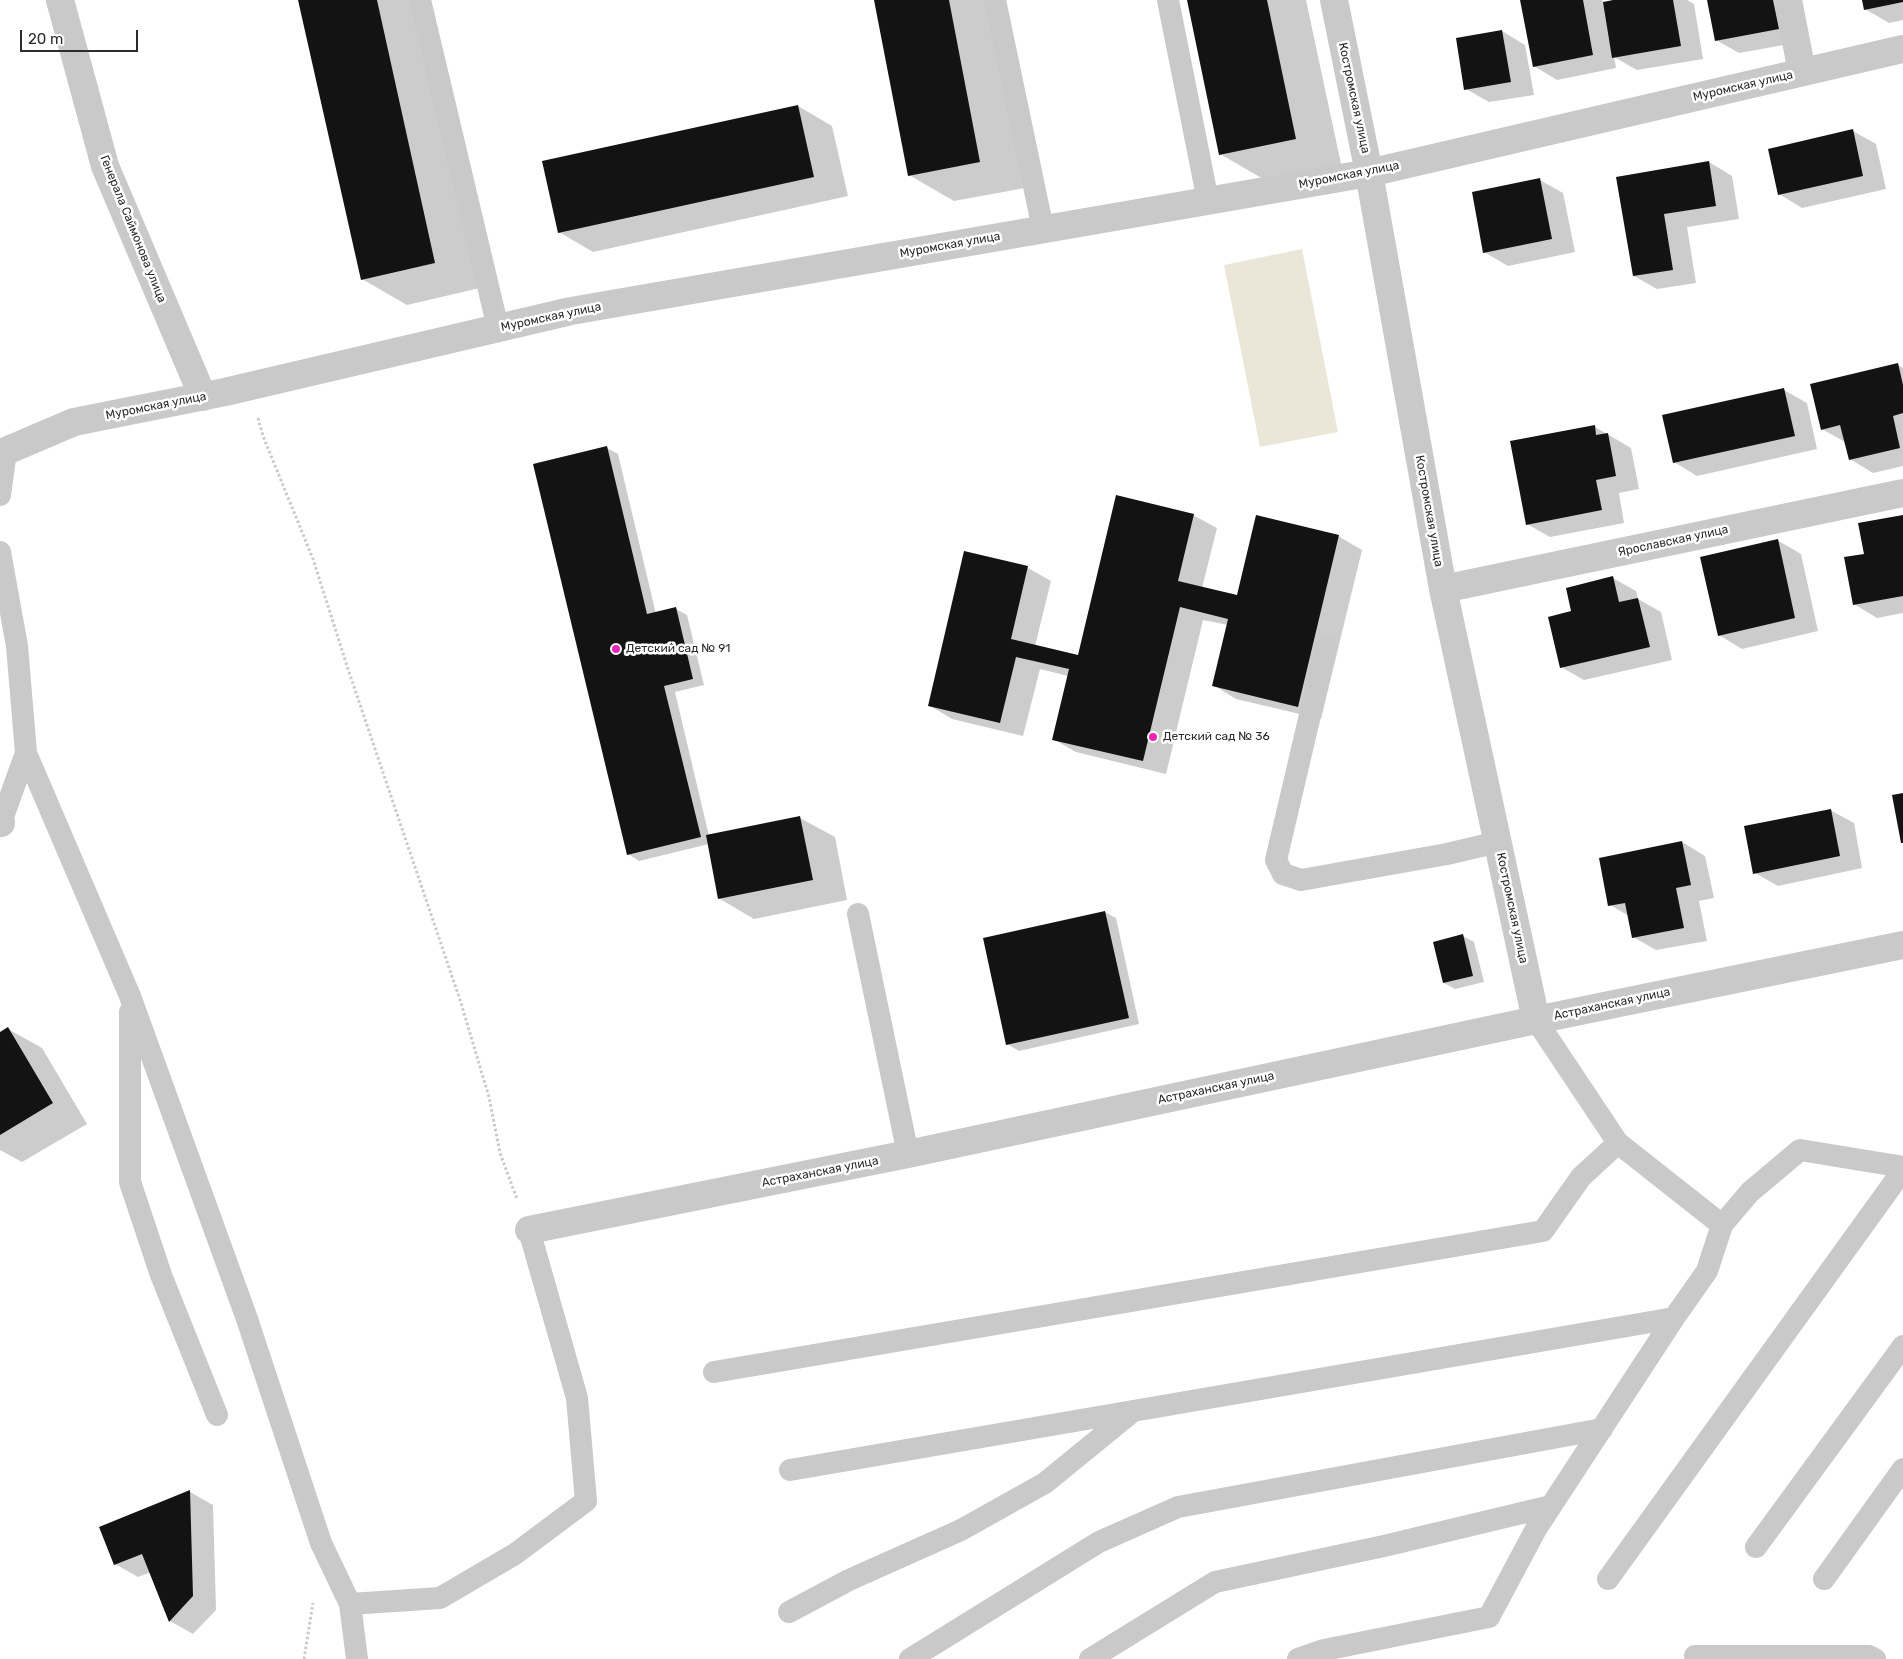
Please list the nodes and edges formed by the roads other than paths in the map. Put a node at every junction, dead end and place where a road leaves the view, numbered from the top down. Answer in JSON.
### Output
{"nodes":[{"id":1,"x":60,"y":0,"type":"edge"},
{"id":2,"x":420,"y":0,"type":"edge"},
{"id":3,"x":995,"y":0,"type":"edge"},
{"id":4,"x":1168,"y":0,"type":"edge"},
{"id":5,"x":1334,"y":0,"type":"edge"},
{"id":6,"x":1788,"y":0,"type":"edge"},
{"id":7,"x":1903,"y":49,"type":"edge"},
{"id":8,"x":1802,"y":72,"type":"junction"},
{"id":9,"x":1370,"y":173,"type":"junction"},
{"id":10,"x":1208,"y":201,"type":"junction"},
{"id":11,"x":1043,"y":229,"type":"junction"},
{"id":12,"x":498,"y":328,"type":"junction"},
{"id":13,"x":203,"y":397,"type":"junction"},
{"id":14,"x":3,"y":452,"type":"edge"},
{"id":15,"x":1903,"y":493,"type":"edge"},
{"id":16,"x":0,"y":495,"type":"edge"},
{"id":17,"x":0,"y":552,"type":"edge"},
{"id":18,"x":1443,"y":589,"type":"junction"},
{"id":19,"x":1326,"y":647,"type":"dead end"},
{"id":20,"x":26,"y":753,"type":"junction"},
{"id":21,"x":0,"y":824,"type":"edge"},
{"id":22,"x":1498,"y":842,"type":"junction"},
{"id":23,"x":858,"y":914,"type":"dead end"},
{"id":24,"x":1903,"y":945,"type":"edge"},
{"id":25,"x":130,"y":996,"type":"junction"},
{"id":26,"x":1536,"y":1020,"type":"junction"},
{"id":27,"x":1618,"y":1143,"type":"junction"},
{"id":28,"x":908,"y":1154,"type":"junction"},
{"id":29,"x":1903,"y":1169,"type":"edge"},
{"id":30,"x":1722,"y":1225,"type":"junction"},
{"id":31,"x":529,"y":1230,"type":"joint"},
{"id":32,"x":1674,"y":1318,"type":"junction"},
{"id":33,"x":1903,"y":1346,"type":"edge"},
{"id":34,"x":714,"y":1372,"type":"dead end"},
{"id":35,"x":1132,"y":1411,"type":"junction"},
{"id":36,"x":217,"y":1415,"type":"dead end"},
{"id":37,"x":1602,"y":1429,"type":"junction"},
{"id":38,"x":1903,"y":1469,"type":"edge"},
{"id":39,"x":790,"y":1470,"type":"dead end"},
{"id":40,"x":1551,"y":1506,"type":"junction"},
{"id":41,"x":1756,"y":1547,"type":"dead end"},
{"id":42,"x":1608,"y":1579,"type":"dead end"},
{"id":43,"x":1824,"y":1579,"type":"dead end"},
{"id":44,"x":350,"y":1604,"type":"junction"},
{"id":45,"x":790,"y":1612,"type":"dead end"},
{"id":46,"x":1695,"y":1656,"type":"dead end"},
{"id":47,"x":357,"y":1659,"type":"edge"},
{"id":48,"x":910,"y":1659,"type":"edge"},
{"id":49,"x":1090,"y":1659,"type":"edge"},
{"id":50,"x":1298,"y":1659,"type":"edge"},
{"id":51,"x":1875,"y":1659,"type":"edge"}],
"edges":[{"from":1,"to":13,"type":"street","name":"Генерала Саймонова улица"},
{"from":2,"to":12,"type":"lane"},
{"from":3,"to":11,"type":"lane"},
{"from":4,"to":10,"type":"lane"},
{"from":5,"to":9,"type":"street","name":"Костромская улица"},
{"from":6,"to":8,"type":"street"},
{"from":7,"to":8,"type":"street","name":"Муромская улица"},
{"from":8,"to":9,"type":"street","name":"Муромская улица"},
{"from":9,"to":10,"type":"street","name":"Муромская улица"},
{"from":9,"to":18,"type":"street","name":"Костромская улица"},
{"from":10,"to":11,"type":"street","name":"Муромская улица"},
{"from":11,"to":12,"type":"street","name":"Муромская улица"},
{"from":12,"to":13,"type":"street","name":"Муромская улица"},
{"from":13,"to":14,"type":"street","name":"Муромская улица"},
{"from":14,"to":16,"type":"lane"},
{"from":15,"to":18,"type":"street","name":"Ярославская улица"},
{"from":17,"to":20,"type":"lane"},
{"from":18,"to":22,"type":"street","name":"Костромская улица"},
{"from":19,"to":22,"type":"lane"},
{"from":20,"to":21,"type":"lane"},
{"from":20,"to":25,"type":"lane"},
{"from":22,"to":26,"type":"street","name":"Костромская улица"},
{"from":23,"to":28,"type":"lane"},
{"from":24,"to":26,"type":"street","name":"Астраханская улица"},
{"from":25,"to":36,"type":"lane"},
{"from":25,"to":44,"type":"lane"},
{"from":26,"to":27,"type":"lane"},
{"from":26,"to":28,"type":"street","name":"Астраханская улица"},
{"from":27,"to":30,"type":"lane"},
{"from":27,"to":34,"type":"lane"},
{"from":28,"to":31,"type":"street","name":"Астраханская улица"},
{"from":29,"to":30,"type":"lane"},
{"from":29,"to":42,"type":"lane"},
{"from":30,"to":32,"type":"lane"},
{"from":31,"to":44,"type":"lane"},
{"from":32,"to":35,"type":"lane"},
{"from":32,"to":37,"type":"lane"},
{"from":33,"to":41,"type":"lane"},
{"from":35,"to":39,"type":"lane"},
{"from":35,"to":45,"type":"lane"},
{"from":37,"to":40,"type":"lane"},
{"from":37,"to":48,"type":"lane"},
{"from":38,"to":43,"type":"lane"},
{"from":40,"to":49,"type":"lane"},
{"from":40,"to":50,"type":"lane"},
{"from":44,"to":47,"type":"lane"},
{"from":46,"to":51,"type":"lane"}]}
